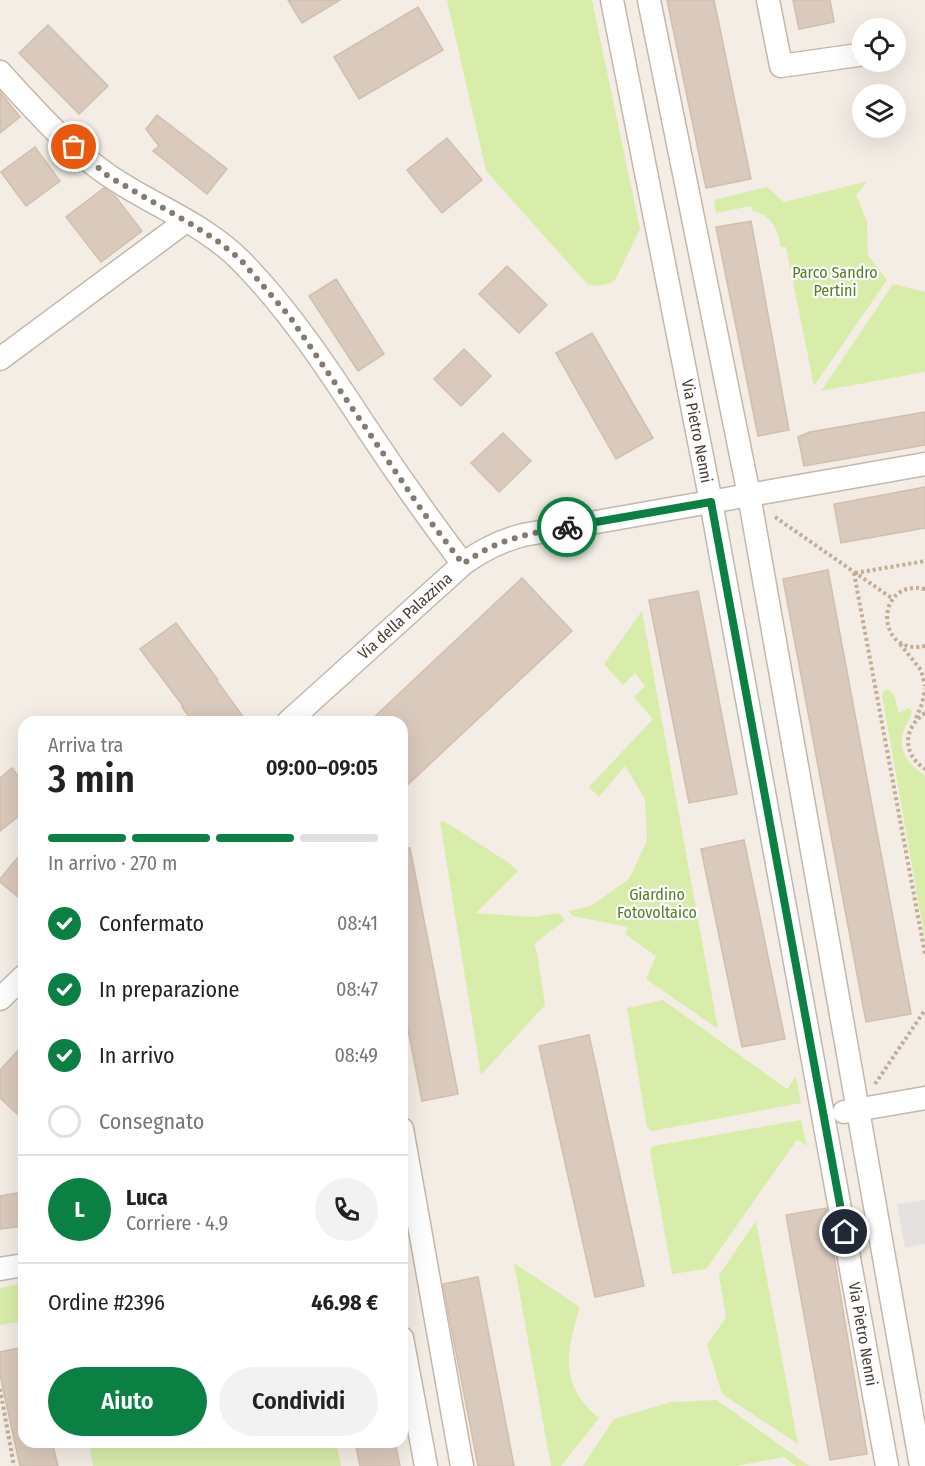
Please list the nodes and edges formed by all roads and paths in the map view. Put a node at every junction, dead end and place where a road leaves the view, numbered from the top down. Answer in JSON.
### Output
{"nodes":[{"id":1,"x":612,"y":0,"type":"edge"},
{"id":2,"x":649,"y":0,"type":"edge"},
{"id":3,"x":768,"y":0,"type":"edge"},
{"id":4,"x":852,"y":56,"type":"edge"},
{"id":5,"x":0,"y":72,"type":"edge"},
{"id":6,"x":186,"y":221,"type":"junction"},
{"id":7,"x":0,"y":359,"type":"edge"},
{"id":8,"x":925,"y":464,"type":"edge"},
{"id":9,"x":749,"y":495,"type":"junction"},
{"id":10,"x":711,"y":502,"type":"junction"},
{"id":11,"x":770,"y":513,"type":"dead end"},
{"id":12,"x":925,"y":561,"type":"edge"},
{"id":13,"x":463,"y":564,"type":"junction"},
{"id":14,"x":854,"y":573,"type":"junction"},
{"id":15,"x":925,"y":589,"type":"edge"},
{"id":16,"x":892,"y":599,"type":"junction"},
{"id":17,"x":897,"y":641,"type":"junction"},
{"id":18,"x":925,"y":646,"type":"edge"},
{"id":19,"x":925,"y":679,"type":"edge"},
{"id":20,"x":925,"y":687,"type":"edge"},
{"id":21,"x":925,"y":713,"type":"edge"},
{"id":22,"x":295,"y":716,"type":"edge"},
{"id":23,"x":911,"y":726,"type":"junction"},
{"id":24,"x":925,"y":769,"type":"edge"},
{"id":25,"x":925,"y":954,"type":"edge"},
{"id":26,"x":18,"y":982,"type":"edge"},
{"id":27,"x":0,"y":999,"type":"edge"},
{"id":28,"x":925,"y":1010,"type":"edge"},
{"id":29,"x":874,"y":1085,"type":"dead end"},
{"id":30,"x":925,"y":1098,"type":"edge"},
{"id":31,"x":857,"y":1109,"type":"junction"},
{"id":32,"x":824,"y":1115,"type":"junction"},
{"id":33,"x":408,"y":1194,"type":"edge"},
{"id":34,"x":18,"y":1266,"type":"edge"},
{"id":35,"x":0,"y":1269,"type":"edge"},
{"id":36,"x":408,"y":1370,"type":"edge"},
{"id":37,"x":0,"y":1389,"type":"edge"},
{"id":38,"x":14,"y":1466,"type":"edge"},
{"id":39,"x":426,"y":1466,"type":"edge"},
{"id":40,"x":462,"y":1466,"type":"edge"},
{"id":41,"x":887,"y":1466,"type":"edge"},
{"id":42,"x":921,"y":1466,"type":"edge"}],
"edges":[{"from":1,"to":10,"type":"street","name":"Via Pietro Nenni"},
{"from":2,"to":9,"type":"street","name":"Via Pietro Nenni"},
{"from":3,"to":4,"type":"street"},
{"from":5,"to":6,"type":"street"},
{"from":6,"to":7,"type":"street"},
{"from":6,"to":13,"type":"street"},
{"from":8,"to":9,"type":"street","name":"Via della Palazzina"},
{"from":9,"to":10,"type":"street","name":"Via della Palazzina"},
{"from":9,"to":31,"type":"street","name":"Via Pietro Nenni"},
{"from":10,"to":13,"type":"street","name":"Via della Palazzina"},
{"from":10,"to":32,"type":"street","name":"Via Pietro Nenni"},
{"from":11,"to":14,"type":"path"},
{"from":12,"to":14,"type":"path"},
{"from":13,"to":22,"type":"street","name":"Via della Palazzina"},
{"from":14,"to":16,"type":"path"},
{"from":14,"to":25,"type":"path"},
{"from":15,"to":16,"type":"path"},
{"from":16,"to":17,"type":"path"},
{"from":17,"to":18,"type":"path"},
{"from":17,"to":19,"type":"path"},
{"from":19,"to":20,"type":"path"},
{"from":20,"to":23,"type":"path"},
{"from":21,"to":23,"type":"path"},
{"from":23,"to":24,"type":"path"},
{"from":26,"to":27,"type":"street"},
{"from":28,"to":29,"type":"path"},
{"from":30,"to":31,"type":"street"},
{"from":31,"to":32,"type":"street"},
{"from":31,"to":42,"type":"street","name":"Via Pietro Nenni"},
{"from":32,"to":41,"type":"street","name":"Via Pietro Nenni"},
{"from":33,"to":40,"type":"street"},
{"from":34,"to":35,"type":"street"},
{"from":36,"to":39,"type":"street"},
{"from":37,"to":38,"type":"path"}]}
